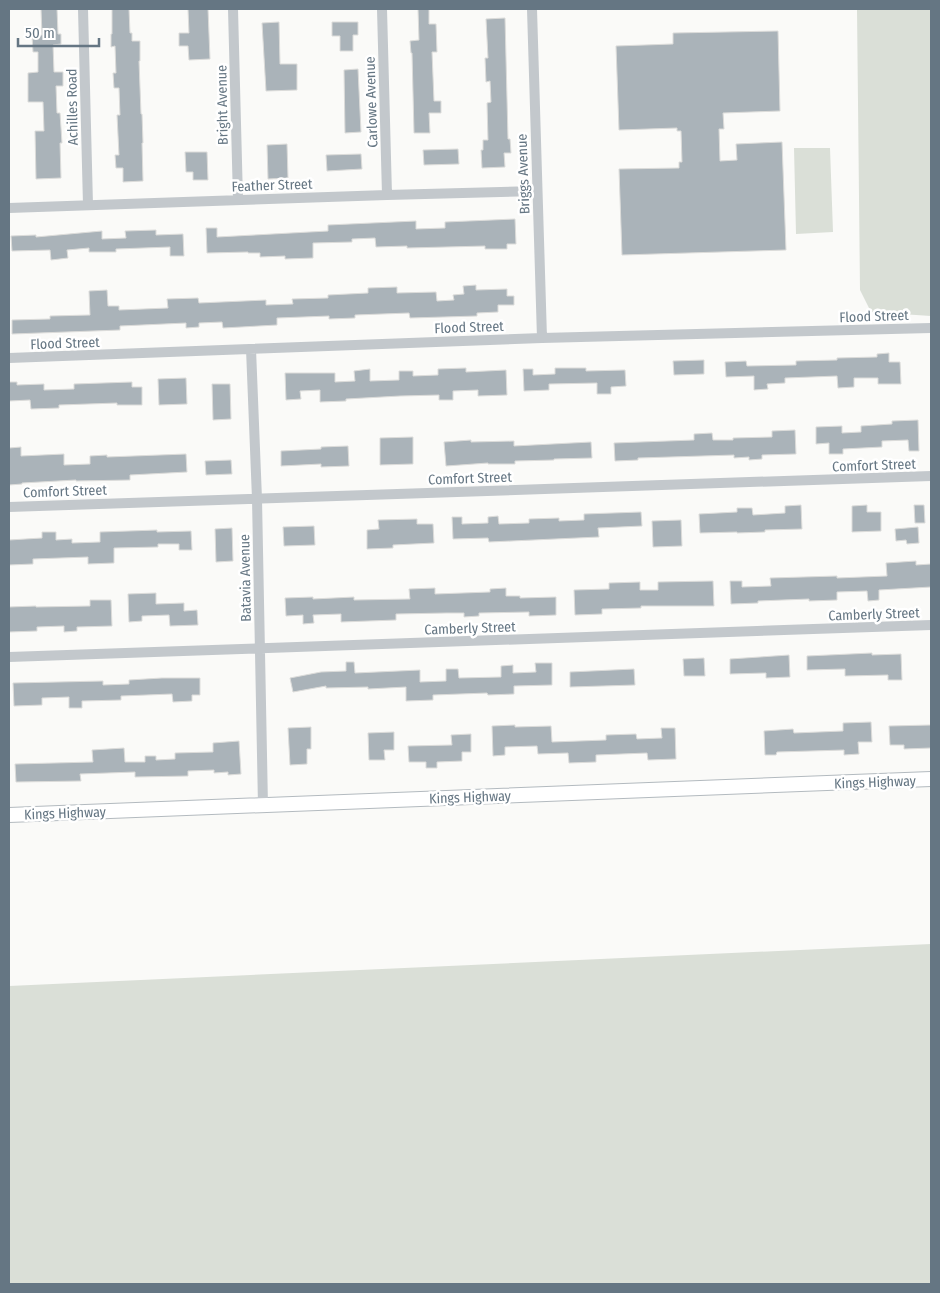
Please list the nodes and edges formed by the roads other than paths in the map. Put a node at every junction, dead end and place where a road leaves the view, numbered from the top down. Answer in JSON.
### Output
{"nodes":[{"id":1,"x":83,"y":9,"type":"edge"},
{"id":2,"x":233,"y":9,"type":"edge"},
{"id":3,"x":382,"y":9,"type":"edge"},
{"id":4,"x":532,"y":9,"type":"edge"},
{"id":5,"x":537,"y":191,"type":"junction"},
{"id":6,"x":387,"y":195,"type":"junction"},
{"id":7,"x":238,"y":200,"type":"junction"},
{"id":8,"x":88,"y":205,"type":"junction"},
{"id":9,"x":9,"y":208,"type":"edge"},
{"id":10,"x":931,"y":328,"type":"edge"},
{"id":11,"x":542,"y":338,"type":"junction"},
{"id":12,"x":251,"y":349,"type":"junction"},
{"id":13,"x":9,"y":358,"type":"edge"},
{"id":14,"x":931,"y":476,"type":"edge"},
{"id":15,"x":257,"y":499,"type":"junction"},
{"id":16,"x":9,"y":507,"type":"edge"},
{"id":17,"x":931,"y":625,"type":"edge"},
{"id":18,"x":260,"y":649,"type":"junction"},
{"id":19,"x":9,"y":657,"type":"edge"},
{"id":20,"x":931,"y":779,"type":"edge"},
{"id":21,"x":263,"y":806,"type":"junction"},
{"id":22,"x":9,"y":815,"type":"edge"}],
"edges":[{"from":1,"to":8,"type":"street","name":"Achilles Road"},
{"from":2,"to":7,"type":"street","name":"Bright Avenue"},
{"from":3,"to":6,"type":"street","name":"Carlowe Avenue"},
{"from":4,"to":5,"type":"street","name":"Briggs Avenue"},
{"from":5,"to":6,"type":"street","name":"Feather Street"},
{"from":5,"to":11,"type":"street","name":"Briggs Avenue"},
{"from":6,"to":7,"type":"street","name":"Feather Street"},
{"from":7,"to":8,"type":"street","name":"Feather Street"},
{"from":8,"to":9,"type":"street","name":"Feather Street"},
{"from":10,"to":11,"type":"street","name":"Flood Street"},
{"from":11,"to":12,"type":"street","name":"Flood Street"},
{"from":12,"to":13,"type":"street","name":"Flood Street"},
{"from":12,"to":15,"type":"street","name":"Batavia Avenue"},
{"from":14,"to":15,"type":"street","name":"Comfort Street"},
{"from":15,"to":16,"type":"street","name":"Comfort Street"},
{"from":15,"to":18,"type":"street","name":"Batavia Avenue"},
{"from":17,"to":18,"type":"street","name":"Camberly Street"},
{"from":18,"to":19,"type":"street","name":"Camberly Street"},
{"from":18,"to":21,"type":"street","name":"Batavia Avenue"},
{"from":20,"to":21,"type":"street","name":"Kings Highway"},
{"from":21,"to":22,"type":"street","name":"Kings Highway"}]}
